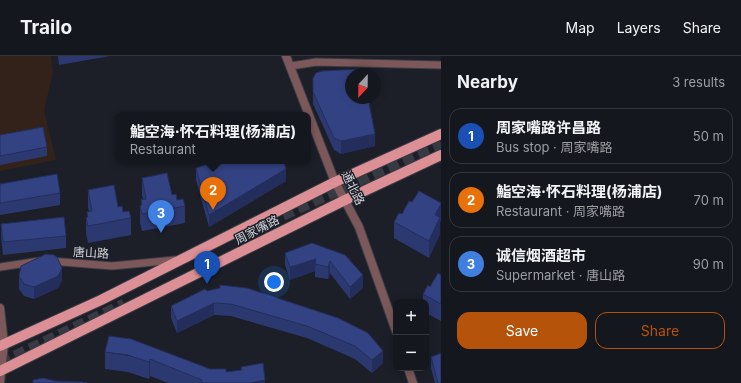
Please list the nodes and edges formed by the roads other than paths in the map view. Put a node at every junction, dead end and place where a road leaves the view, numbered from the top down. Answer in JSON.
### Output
{"nodes":[{"id":1,"x":286,"y":56,"type":"edge"},
{"id":2,"x":441,"y":65,"type":"edge"},
{"id":3,"x":290,"y":66,"type":"junction"},
{"id":4,"x":308,"y":112,"type":"edge"},
{"id":5,"x":311,"y":120,"type":"edge"},
{"id":6,"x":441,"y":134,"type":"edge"},
{"id":7,"x":441,"y":156,"type":"edge"},
{"id":8,"x":335,"y":182,"type":"junction"},
{"id":9,"x":345,"y":200,"type":"junction"},
{"id":10,"x":182,"y":260,"type":"junction"},
{"id":11,"x":0,"y":267,"type":"edge"},
{"id":12,"x":0,"y":308,"type":"edge"},
{"id":13,"x":393,"y":323,"type":"edge"},
{"id":14,"x":2,"y":345,"type":"edge"},
{"id":15,"x":1,"y":371,"type":"edge"},
{"id":16,"x":409,"y":371,"type":"edge"},
{"id":17,"x":0,"y":383,"type":"edge"},
{"id":18,"x":413,"y":383,"type":"edge"}],
"edges":[{"from":1,"to":3,"type":"street","name":"通北路"},
{"from":2,"to":3,"type":"street"},
{"from":3,"to":4,"type":"street","name":"通北路"},
{"from":5,"to":8,"type":"street","name":"通北路"},
{"from":6,"to":8,"type":"main road","name":"周家嘴路"},
{"from":7,"to":9,"type":"main road","name":"周家嘴路"},
{"from":8,"to":9,"type":"street","name":"通北路"},
{"from":8,"to":10,"type":"main road","name":"周家嘴路"},
{"from":9,"to":13,"type":"street","name":"通北路"},
{"from":9,"to":15,"type":"main road","name":"周家嘴路"},
{"from":10,"to":11,"type":"street","name":"唐山路"},
{"from":10,"to":14,"type":"main road","name":"周家嘴路"},
{"from":12,"to":14,"type":"street"},
{"from":14,"to":15,"type":"street"},
{"from":15,"to":17,"type":"street"},
{"from":16,"to":18,"type":"street"}]}
